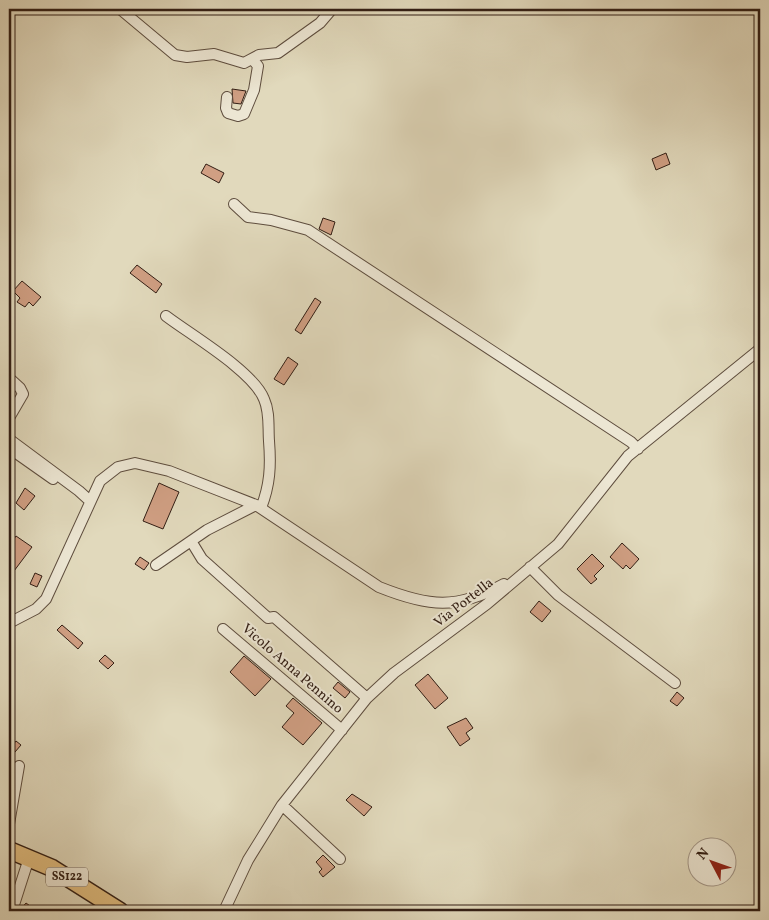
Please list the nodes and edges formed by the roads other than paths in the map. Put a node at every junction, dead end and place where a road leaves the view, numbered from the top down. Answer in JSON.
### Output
{"nodes":[{"id":1,"x":120,"y":9,"type":"edge"},
{"id":2,"x":332,"y":9,"type":"edge"},
{"id":3,"x":253,"y":60,"type":"junction"},
{"id":4,"x":227,"y":97,"type":"dead end"},
{"id":5,"x":234,"y":204,"type":"dead end"},
{"id":6,"x":166,"y":316,"type":"dead end"},
{"id":7,"x":760,"y":349,"type":"edge"},
{"id":8,"x":9,"y":378,"type":"edge"},
{"id":9,"x":9,"y":418,"type":"edge"},
{"id":10,"x":9,"y":438,"type":"edge"},
{"id":11,"x":9,"y":448,"type":"edge"},
{"id":12,"x":638,"y":449,"type":"junction"},
{"id":13,"x":87,"y":499,"type":"junction"},
{"id":14,"x":258,"y":507,"type":"junction"},
{"id":15,"x":190,"y":541,"type":"junction"},
{"id":16,"x":156,"y":565,"type":"dead end"},
{"id":17,"x":526,"y":570,"type":"junction"},
{"id":18,"x":458,"y":603,"type":"junction"},
{"id":19,"x":466,"y":619,"type":"junction"},
{"id":20,"x":9,"y":623,"type":"edge"},
{"id":21,"x":224,"y":629,"type":"dead end"},
{"id":22,"x":675,"y":683,"type":"dead end"},
{"id":23,"x":367,"y":698,"type":"junction"},
{"id":24,"x":342,"y":730,"type":"junction"},
{"id":25,"x":19,"y":766,"type":"dead end"},
{"id":26,"x":282,"y":805,"type":"junction"},
{"id":27,"x":9,"y":824,"type":"edge"},
{"id":28,"x":9,"y":850,"type":"edge"},
{"id":29,"x":29,"y":858,"type":"junction"},
{"id":30,"x":340,"y":859,"type":"dead end"},
{"id":31,"x":12,"y":911,"type":"edge"},
{"id":32,"x":120,"y":911,"type":"edge"},
{"id":33,"x":224,"y":911,"type":"edge"}],
"edges":[{"from":1,"to":3,"type":"street"},
{"from":2,"to":3,"type":"street"},
{"from":3,"to":4,"type":"street"},
{"from":5,"to":12,"type":"street"},
{"from":6,"to":14,"type":"street"},
{"from":7,"to":12,"type":"street","name":"Via Portella"},
{"from":8,"to":9,"type":"street"},
{"from":10,"to":13,"type":"street"},
{"from":11,"to":13,"type":"street"},
{"from":12,"to":17,"type":"street","name":"Via Portella"},
{"from":13,"to":14,"type":"street"},
{"from":13,"to":20,"type":"street"},
{"from":14,"to":15,"type":"street"},
{"from":14,"to":18,"type":"street"},
{"from":15,"to":16,"type":"street"},
{"from":15,"to":23,"type":"street"},
{"from":17,"to":18,"type":"street"},
{"from":17,"to":19,"type":"street","name":"Via Portella"},
{"from":17,"to":22,"type":"street"},
{"from":18,"to":19,"type":"street"},
{"from":19,"to":23,"type":"street","name":"Via Portella"},
{"from":21,"to":24,"type":"street","name":"Vicolo Anna Pennino"},
{"from":23,"to":24,"type":"street","name":"Via Portella"},
{"from":24,"to":26,"type":"street","name":"Via Portella"},
{"from":25,"to":27,"type":"street"},
{"from":26,"to":30,"type":"street"},
{"from":26,"to":33,"type":"street","name":"Via Portella"},
{"from":28,"to":29,"type":"main road","number":"SS122"},
{"from":29,"to":31,"type":"street"},
{"from":29,"to":32,"type":"main road","number":"SS122"}]}
